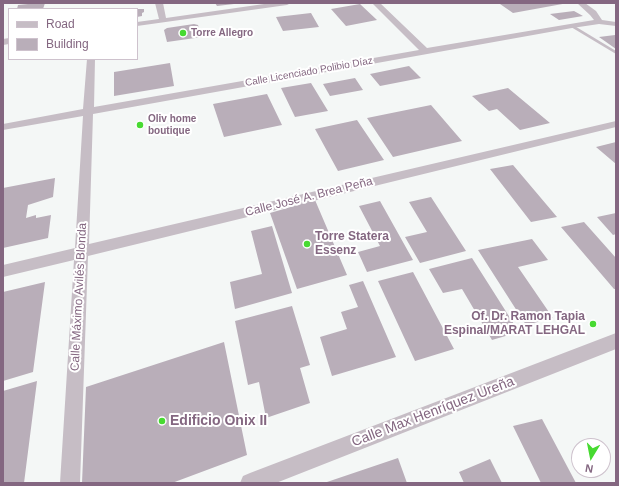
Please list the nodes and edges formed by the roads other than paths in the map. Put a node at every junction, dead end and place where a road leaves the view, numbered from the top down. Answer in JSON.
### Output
{"nodes":[{"id":1,"x":159,"y":3,"type":"edge"},
{"id":2,"x":286,"y":3,"type":"edge"},
{"id":3,"x":376,"y":3,"type":"edge"},
{"id":4,"x":581,"y":3,"type":"edge"},
{"id":5,"x":162,"y":20,"type":"junction"},
{"id":6,"x":599,"y":22,"type":"junction"},
{"id":7,"x":138,"y":24,"type":"edge"},
{"id":8,"x":616,"y":24,"type":"edge"},
{"id":9,"x":572,"y":26,"type":"junction"},
{"id":10,"x":425,"y":51,"type":"junction"},
{"id":11,"x":616,"y":53,"type":"edge"},
{"id":12,"x":91,"y":60,"type":"edge"},
{"id":13,"x":88,"y":112,"type":"junction"},
{"id":14,"x":616,"y":124,"type":"edge"},
{"id":15,"x":3,"y":127,"type":"edge"},
{"id":16,"x":81,"y":252,"type":"junction"},
{"id":17,"x":3,"y":271,"type":"edge"},
{"id":18,"x":616,"y":341,"type":"edge"},
{"id":19,"x":70,"y":483,"type":"edge"},
{"id":20,"x":250,"y":483,"type":"edge"}],
"edges":[{"from":1,"to":5,"type":"street"},
{"from":2,"to":5,"type":"street"},
{"from":3,"to":10,"type":"street"},
{"from":4,"to":6,"type":"street"},
{"from":5,"to":7,"type":"street"},
{"from":6,"to":8,"type":"street","name":"Calle Licenciado Polibio Díaz"},
{"from":6,"to":9,"type":"street","name":"Calle Licenciado Polibio Díaz"},
{"from":9,"to":10,"type":"street","name":"Calle Licenciado Polibio Díaz"},
{"from":9,"to":11,"type":"lane"},
{"from":10,"to":13,"type":"street","name":"Calle Licenciado Polibio Díaz"},
{"from":12,"to":13,"type":"street","name":"Calle Máximo Avilés Blonda"},
{"from":13,"to":15,"type":"street","name":"Calle Licenciado Polibio Díaz"},
{"from":13,"to":16,"type":"street","name":"Calle Máximo Avilés Blonda"},
{"from":14,"to":16,"type":"street","name":"Calle José A. Brea Peña"},
{"from":16,"to":17,"type":"street","name":"Calle José A. Brea Peña"},
{"from":16,"to":19,"type":"street","name":"Calle Máximo Avilés Blonda"},
{"from":18,"to":20,"type":"street","name":"Calle Max Henríquez Ureña"}]}
